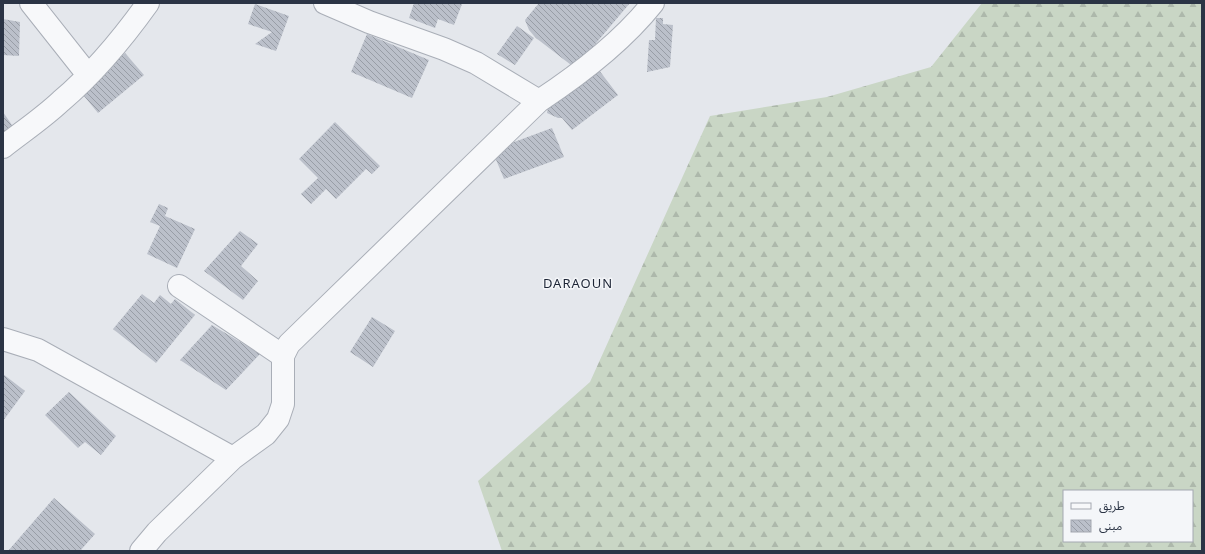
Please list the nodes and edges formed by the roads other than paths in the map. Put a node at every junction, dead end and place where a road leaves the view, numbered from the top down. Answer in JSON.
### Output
{"nodes":[{"id":1,"x":31,"y":3,"type":"edge"},
{"id":2,"x":148,"y":3,"type":"edge"},
{"id":3,"x":325,"y":3,"type":"edge"},
{"id":4,"x":653,"y":3,"type":"edge"},
{"id":5,"x":88,"y":75,"type":"junction"},
{"id":6,"x":538,"y":101,"type":"junction"},
{"id":7,"x":3,"y":146,"type":"edge"},
{"id":8,"x":178,"y":286,"type":"dead end"},
{"id":9,"x":3,"y":339,"type":"edge"},
{"id":10,"x":283,"y":356,"type":"junction"},
{"id":11,"x":233,"y":458,"type":"junction"},
{"id":12,"x":141,"y":551,"type":"edge"}],
"edges":[{"from":1,"to":5,"type":"street"},
{"from":2,"to":5,"type":"street"},
{"from":3,"to":6,"type":"street"},
{"from":4,"to":6,"type":"street"},
{"from":5,"to":7,"type":"street"},
{"from":6,"to":10,"type":"street"},
{"from":8,"to":10,"type":"street"},
{"from":9,"to":11,"type":"street"},
{"from":10,"to":11,"type":"street"},
{"from":11,"to":12,"type":"street"}]}
